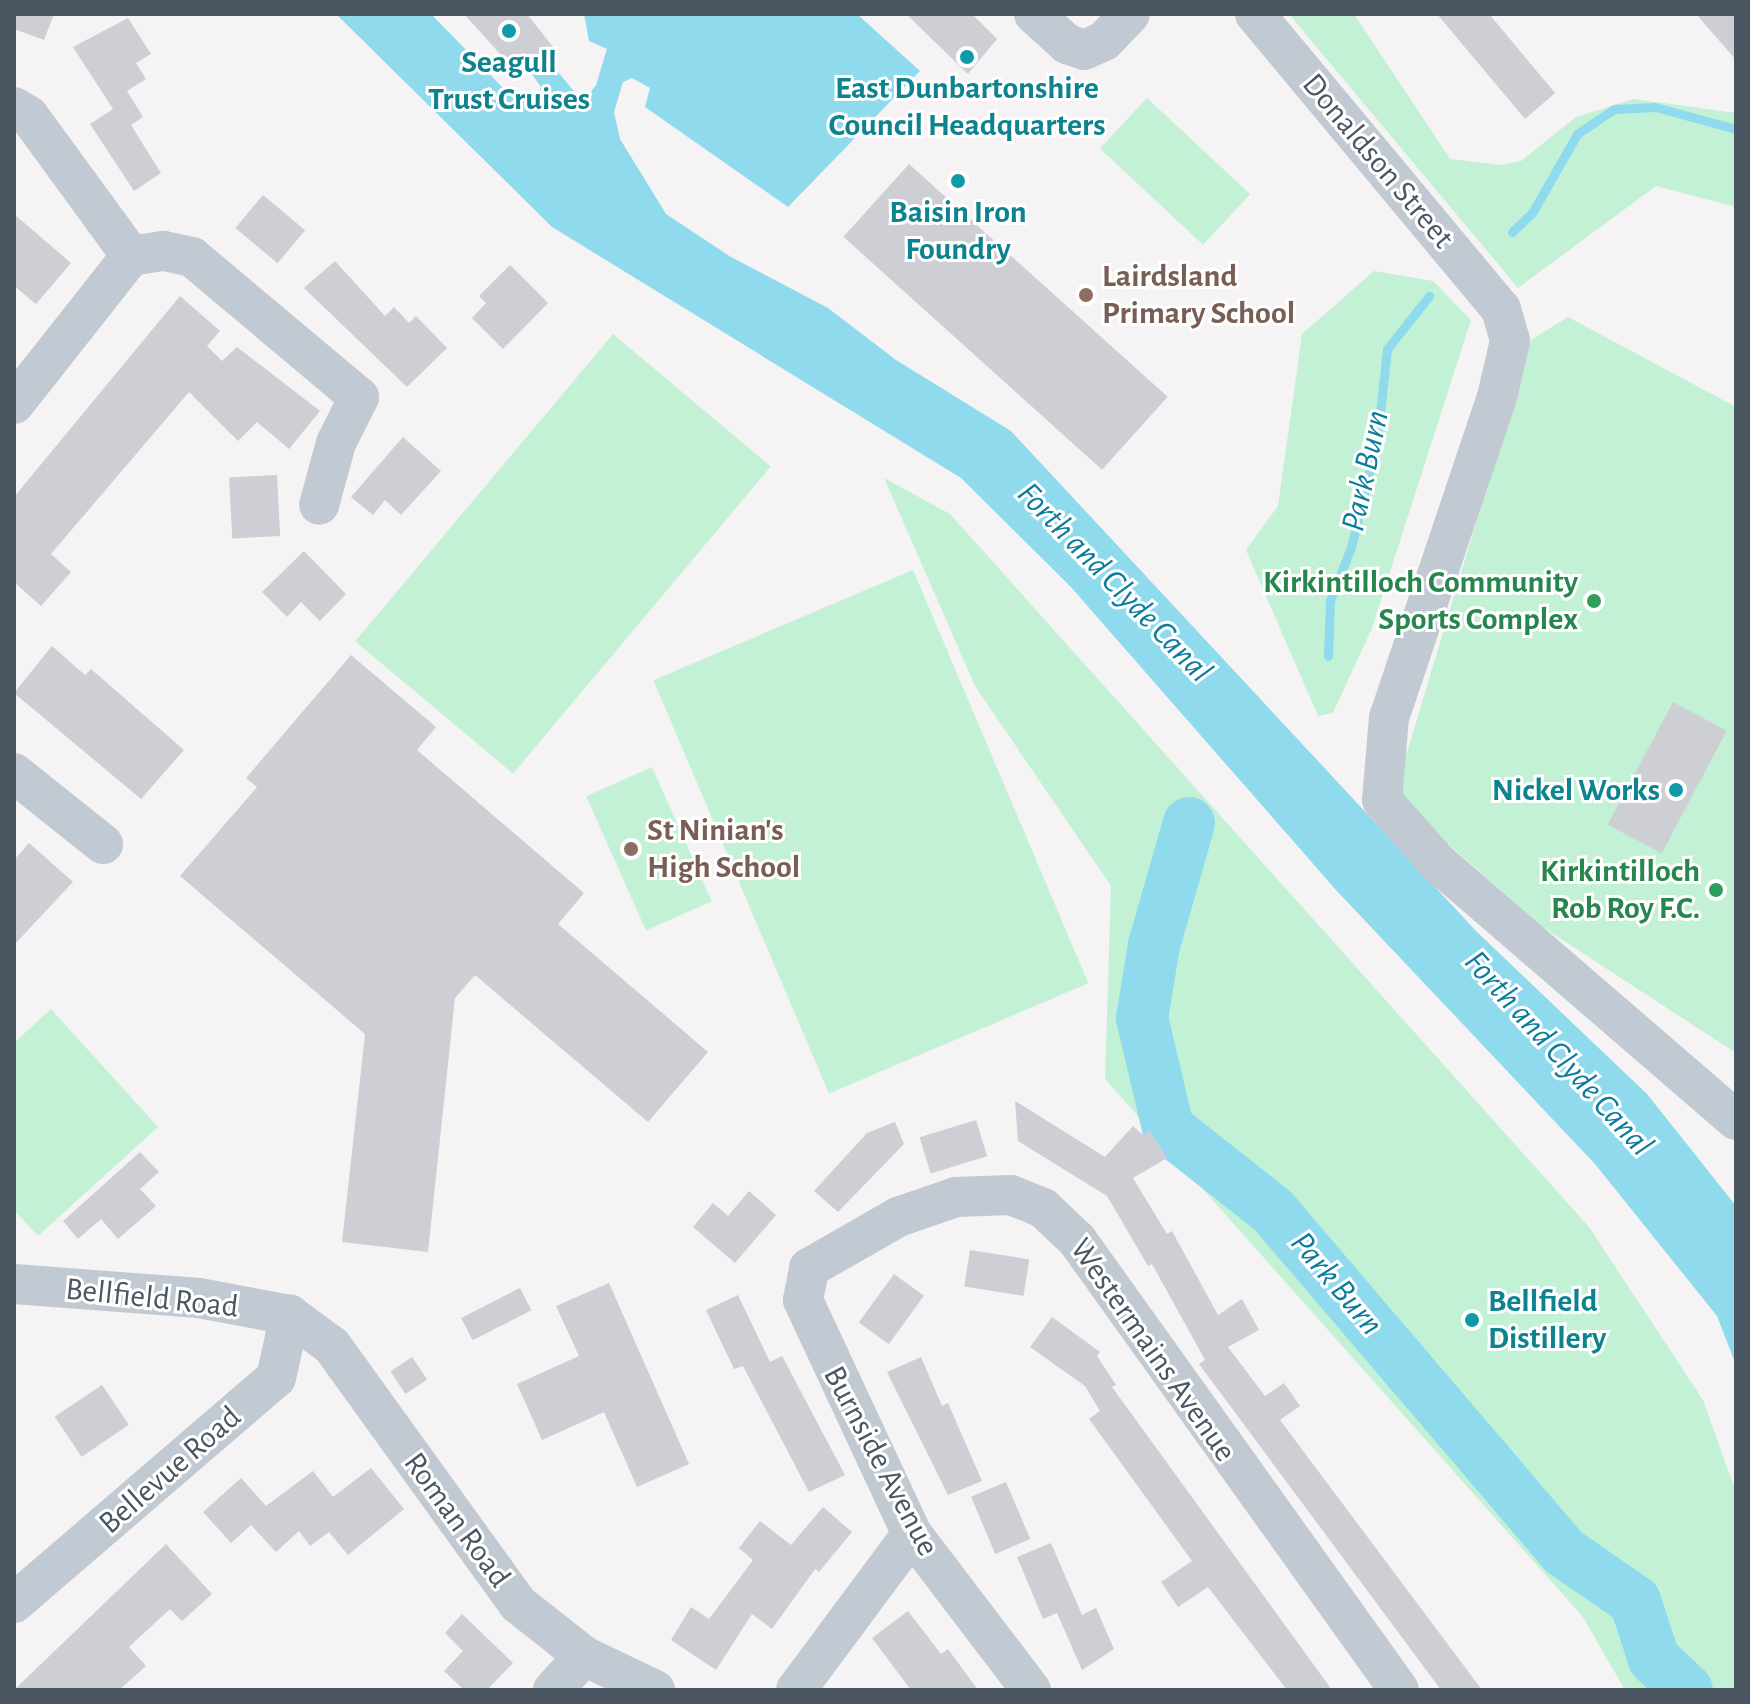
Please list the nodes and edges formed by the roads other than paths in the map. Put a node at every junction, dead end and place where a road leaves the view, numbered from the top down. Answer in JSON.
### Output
{"nodes":[{"id":1,"x":1034,"y":14,"type":"edge"},
{"id":2,"x":1130,"y":14,"type":"edge"},
{"id":3,"x":1255,"y":14,"type":"edge"},
{"id":4,"x":14,"y":107,"type":"edge"},
{"id":5,"x":131,"y":256,"type":"junction"},
{"id":6,"x":14,"y":404,"type":"edge"},
{"id":7,"x":319,"y":505,"type":"dead end"},
{"id":8,"x":14,"y":773,"type":"edge"},
{"id":9,"x":103,"y":844,"type":"dead end"},
{"id":10,"x":1736,"y":1120,"type":"edge"},
{"id":11,"x":14,"y":1284,"type":"edge"},
{"id":12,"x":803,"y":1300,"type":"joint"},
{"id":13,"x":290,"y":1315,"type":"junction"},
{"id":14,"x":912,"y":1534,"type":"junction"},
{"id":15,"x":14,"y":1603,"type":"edge"},
{"id":16,"x":584,"y":1656,"type":"junction"},
{"id":17,"x":553,"y":1690,"type":"edge"},
{"id":18,"x":655,"y":1690,"type":"edge"},
{"id":19,"x":796,"y":1690,"type":"edge"},
{"id":20,"x":1031,"y":1690,"type":"edge"},
{"id":21,"x":1399,"y":1690,"type":"edge"}],
"edges":[{"from":1,"to":2,"type":"street"},
{"from":3,"to":10,"type":"street","name":"Donaldson Street"},
{"from":4,"to":5,"type":"street"},
{"from":5,"to":6,"type":"street"},
{"from":5,"to":7,"type":"street"},
{"from":8,"to":9,"type":"street"},
{"from":11,"to":13,"type":"street","name":"Bellfield Road"},
{"from":12,"to":14,"type":"street","name":"Burnside Avenue"},
{"from":12,"to":21,"type":"street","name":"Westermains Avenue"},
{"from":13,"to":15,"type":"street","name":"Bellevue Road"},
{"from":13,"to":16,"type":"street","name":"Roman Road"},
{"from":14,"to":19,"type":"street"},
{"from":14,"to":20,"type":"street","name":"Burnside Avenue"},
{"from":16,"to":17,"type":"street"},
{"from":16,"to":18,"type":"street","name":"Roman Road"}]}
